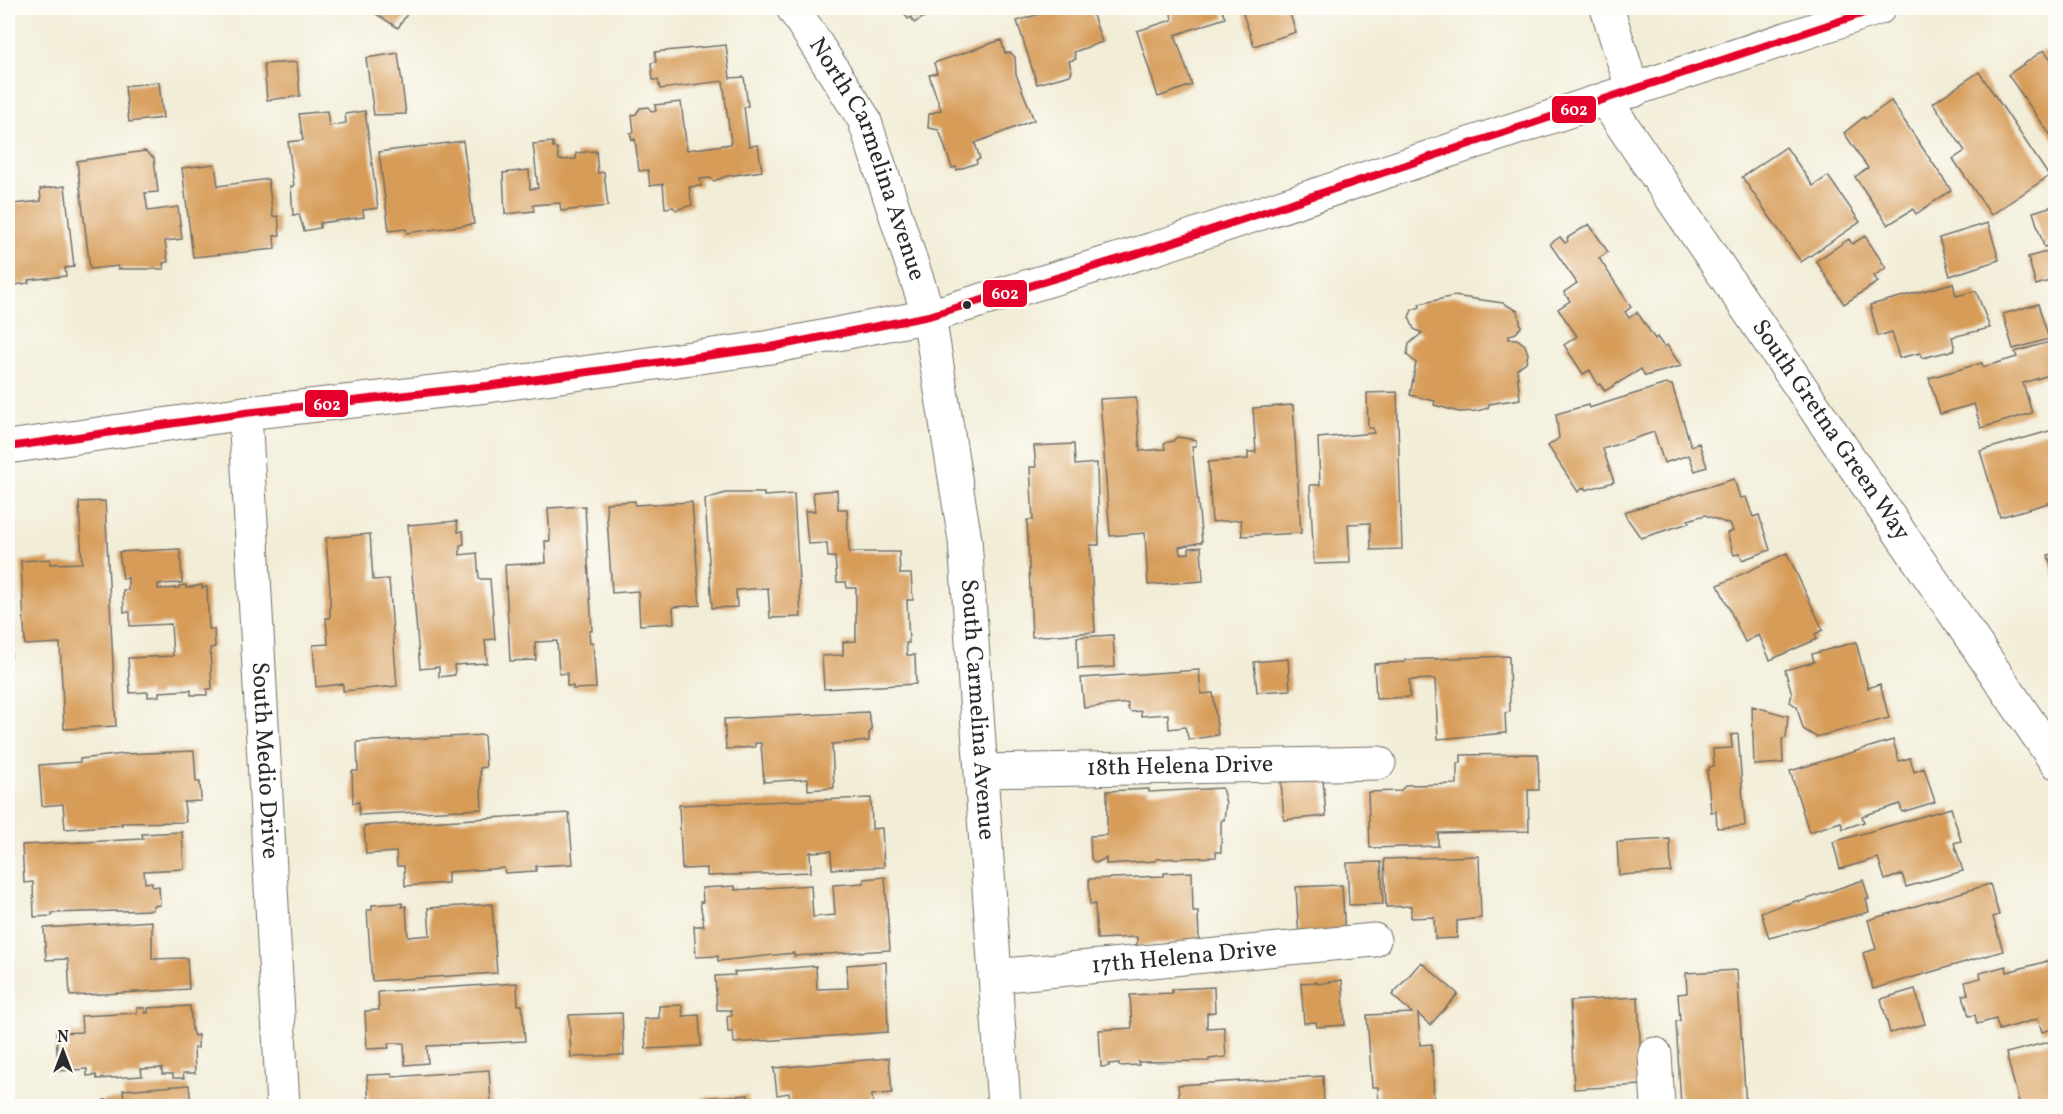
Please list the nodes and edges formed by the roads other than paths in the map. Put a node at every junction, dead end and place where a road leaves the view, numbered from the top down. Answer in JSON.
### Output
{"nodes":[{"id":1,"x":793,"y":8,"type":"edge"},
{"id":2,"x":1607,"y":8,"type":"edge"},
{"id":3,"x":1880,"y":8,"type":"edge"},
{"id":4,"x":1619,"y":95,"type":"junction"},
{"id":5,"x":929,"y":316,"type":"junction"},
{"id":6,"x":245,"y":413,"type":"junction"},
{"id":7,"x":8,"y":447,"type":"edge"},
{"id":8,"x":2055,"y":762,"type":"edge"},
{"id":9,"x":1379,"y":764,"type":"dead end"},
{"id":10,"x":982,"y":771,"type":"junction"},
{"id":11,"x":1374,"y":940,"type":"dead end"},
{"id":12,"x":995,"y":976,"type":"junction"},
{"id":13,"x":1655,"y":1054,"type":"dead end"},
{"id":14,"x":283,"y":1107,"type":"edge"},
{"id":15,"x":1004,"y":1107,"type":"edge"},
{"id":16,"x":1658,"y":1107,"type":"edge"}],
"edges":[{"from":1,"to":5,"type":"street","name":"North Carmelina Avenue"},
{"from":2,"to":4,"type":"street","name":"South Gretna Green Way"},
{"from":3,"to":4,"type":"street"},
{"from":4,"to":5,"type":"street"},
{"from":4,"to":8,"type":"street","name":"South Gretna Green Way"},
{"from":5,"to":6,"type":"street"},
{"from":5,"to":10,"type":"street","name":"South Carmelina Avenue"},
{"from":6,"to":7,"type":"street"},
{"from":6,"to":14,"type":"street","name":"South Medio Drive"},
{"from":9,"to":10,"type":"street","name":"18th Helena Drive"},
{"from":10,"to":12,"type":"street","name":"South Carmelina Avenue"},
{"from":11,"to":12,"type":"street","name":"17th Helena Drive"},
{"from":12,"to":15,"type":"street","name":"South Carmelina Avenue"},
{"from":13,"to":16,"type":"street"}]}
